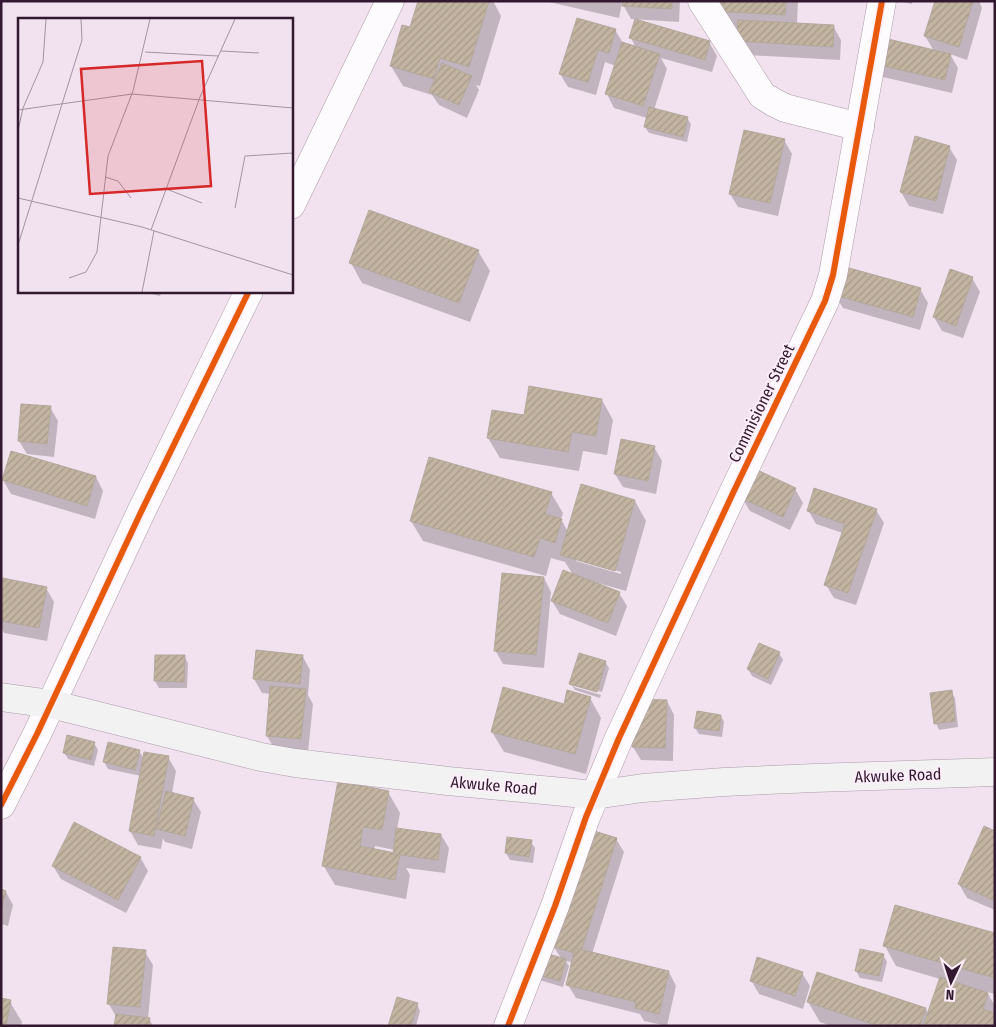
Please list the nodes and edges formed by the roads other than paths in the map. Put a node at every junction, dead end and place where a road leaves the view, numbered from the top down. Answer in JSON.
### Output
{"nodes":[{"id":1,"x":702,"y":1,"type":"edge"},
{"id":2,"x":882,"y":1,"type":"edge"},
{"id":3,"x":387,"y":2,"type":"edge"},
{"id":4,"x":860,"y":127,"type":"junction"},
{"id":5,"x":292,"y":202,"type":"edge"},
{"id":6,"x":249,"y":292,"type":"edge"},
{"id":7,"x":1,"y":697,"type":"edge"},
{"id":8,"x":51,"y":704,"type":"junction"},
{"id":9,"x":995,"y":772,"type":"edge"},
{"id":10,"x":595,"y":795,"type":"junction"},
{"id":11,"x":1,"y":805,"type":"edge"},
{"id":12,"x":508,"y":1026,"type":"edge"}],
"edges":[{"from":1,"to":4,"type":"street"},
{"from":2,"to":4,"type":"street","name":"Commisioner Street"},
{"from":3,"to":5,"type":"street"},
{"from":4,"to":10,"type":"street","name":"Commisioner Street"},
{"from":6,"to":8,"type":"street"},
{"from":7,"to":8,"type":"main road","name":"Akwuke Road"},
{"from":8,"to":10,"type":"main road","name":"Akwuke Road"},
{"from":8,"to":11,"type":"street"},
{"from":9,"to":10,"type":"main road","name":"Akwuke Road"},
{"from":10,"to":12,"type":"street","name":"Commisioner Street"}]}
